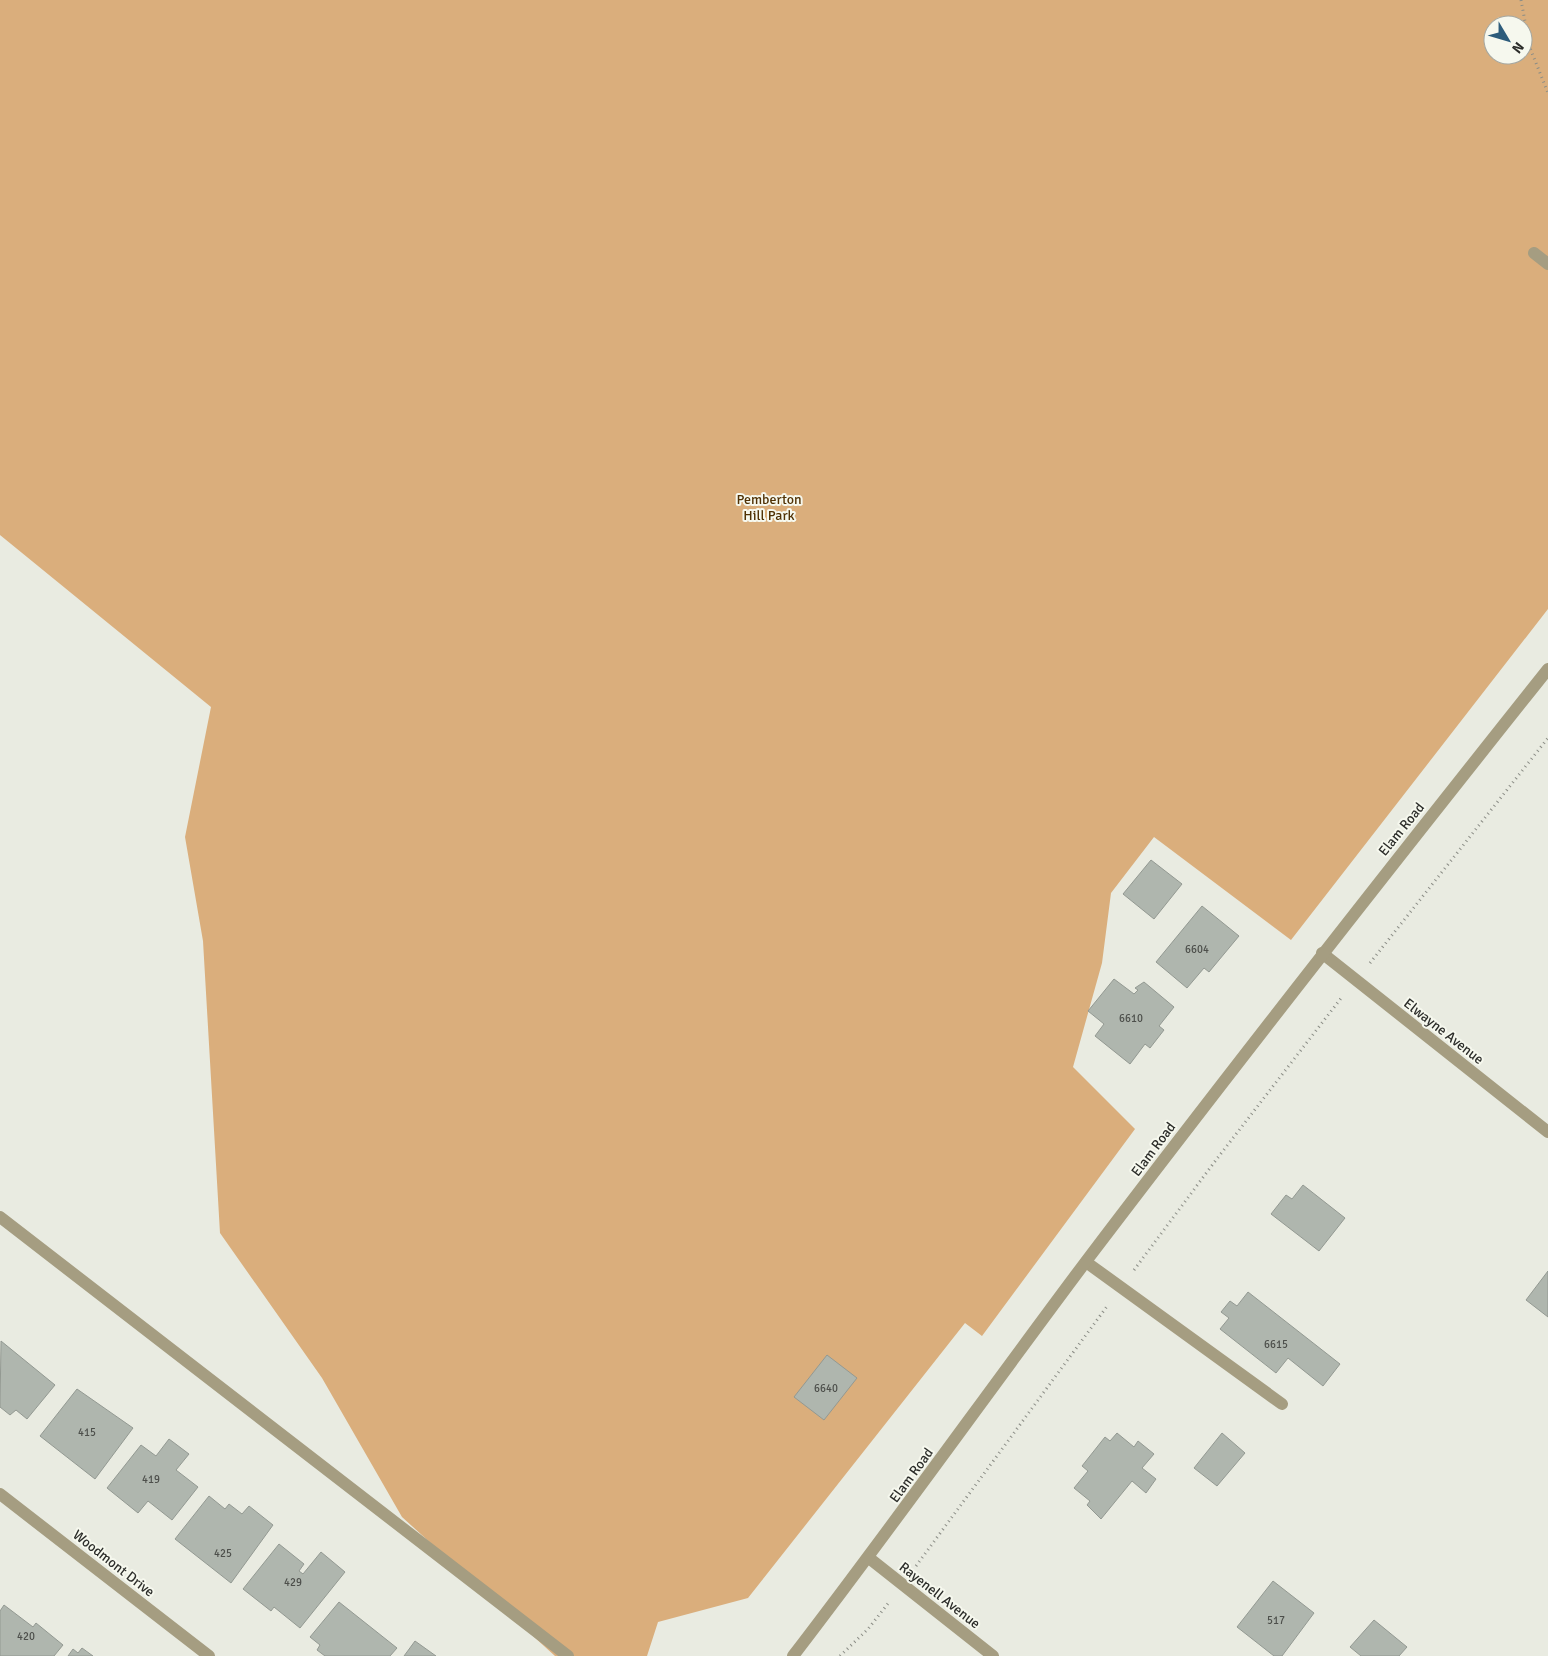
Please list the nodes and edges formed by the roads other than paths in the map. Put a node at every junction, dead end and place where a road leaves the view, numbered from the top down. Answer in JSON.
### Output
{"nodes":[{"id":1,"x":1534,"y":253,"type":"dead end"},
{"id":2,"x":1548,"y":264,"type":"edge"},
{"id":3,"x":1548,"y":669,"type":"edge"},
{"id":4,"x":1322,"y":953,"type":"junction"},
{"id":5,"x":1548,"y":1132,"type":"edge"},
{"id":6,"x":0,"y":1217,"type":"edge"},
{"id":7,"x":1086,"y":1262,"type":"junction"},
{"id":8,"x":1282,"y":1404,"type":"dead end"},
{"id":9,"x":0,"y":1494,"type":"edge"},
{"id":10,"x":869,"y":1558,"type":"junction"},
{"id":11,"x":209,"y":1656,"type":"edge"},
{"id":12,"x":568,"y":1656,"type":"edge"},
{"id":13,"x":793,"y":1656,"type":"edge"},
{"id":14,"x":994,"y":1656,"type":"edge"}],
"edges":[{"from":1,"to":2,"type":"street"},
{"from":3,"to":4,"type":"street","name":"Elam Road"},
{"from":4,"to":5,"type":"street","name":"Elwayne Avenue"},
{"from":4,"to":7,"type":"street","name":"Elam Road"},
{"from":6,"to":12,"type":"street"},
{"from":7,"to":8,"type":"street"},
{"from":7,"to":10,"type":"street","name":"Elam Road"},
{"from":9,"to":11,"type":"street","name":"Woodmont Drive"},
{"from":10,"to":13,"type":"street","name":"Elam Road"},
{"from":10,"to":14,"type":"street","name":"Rayenell Avenue"}]}
